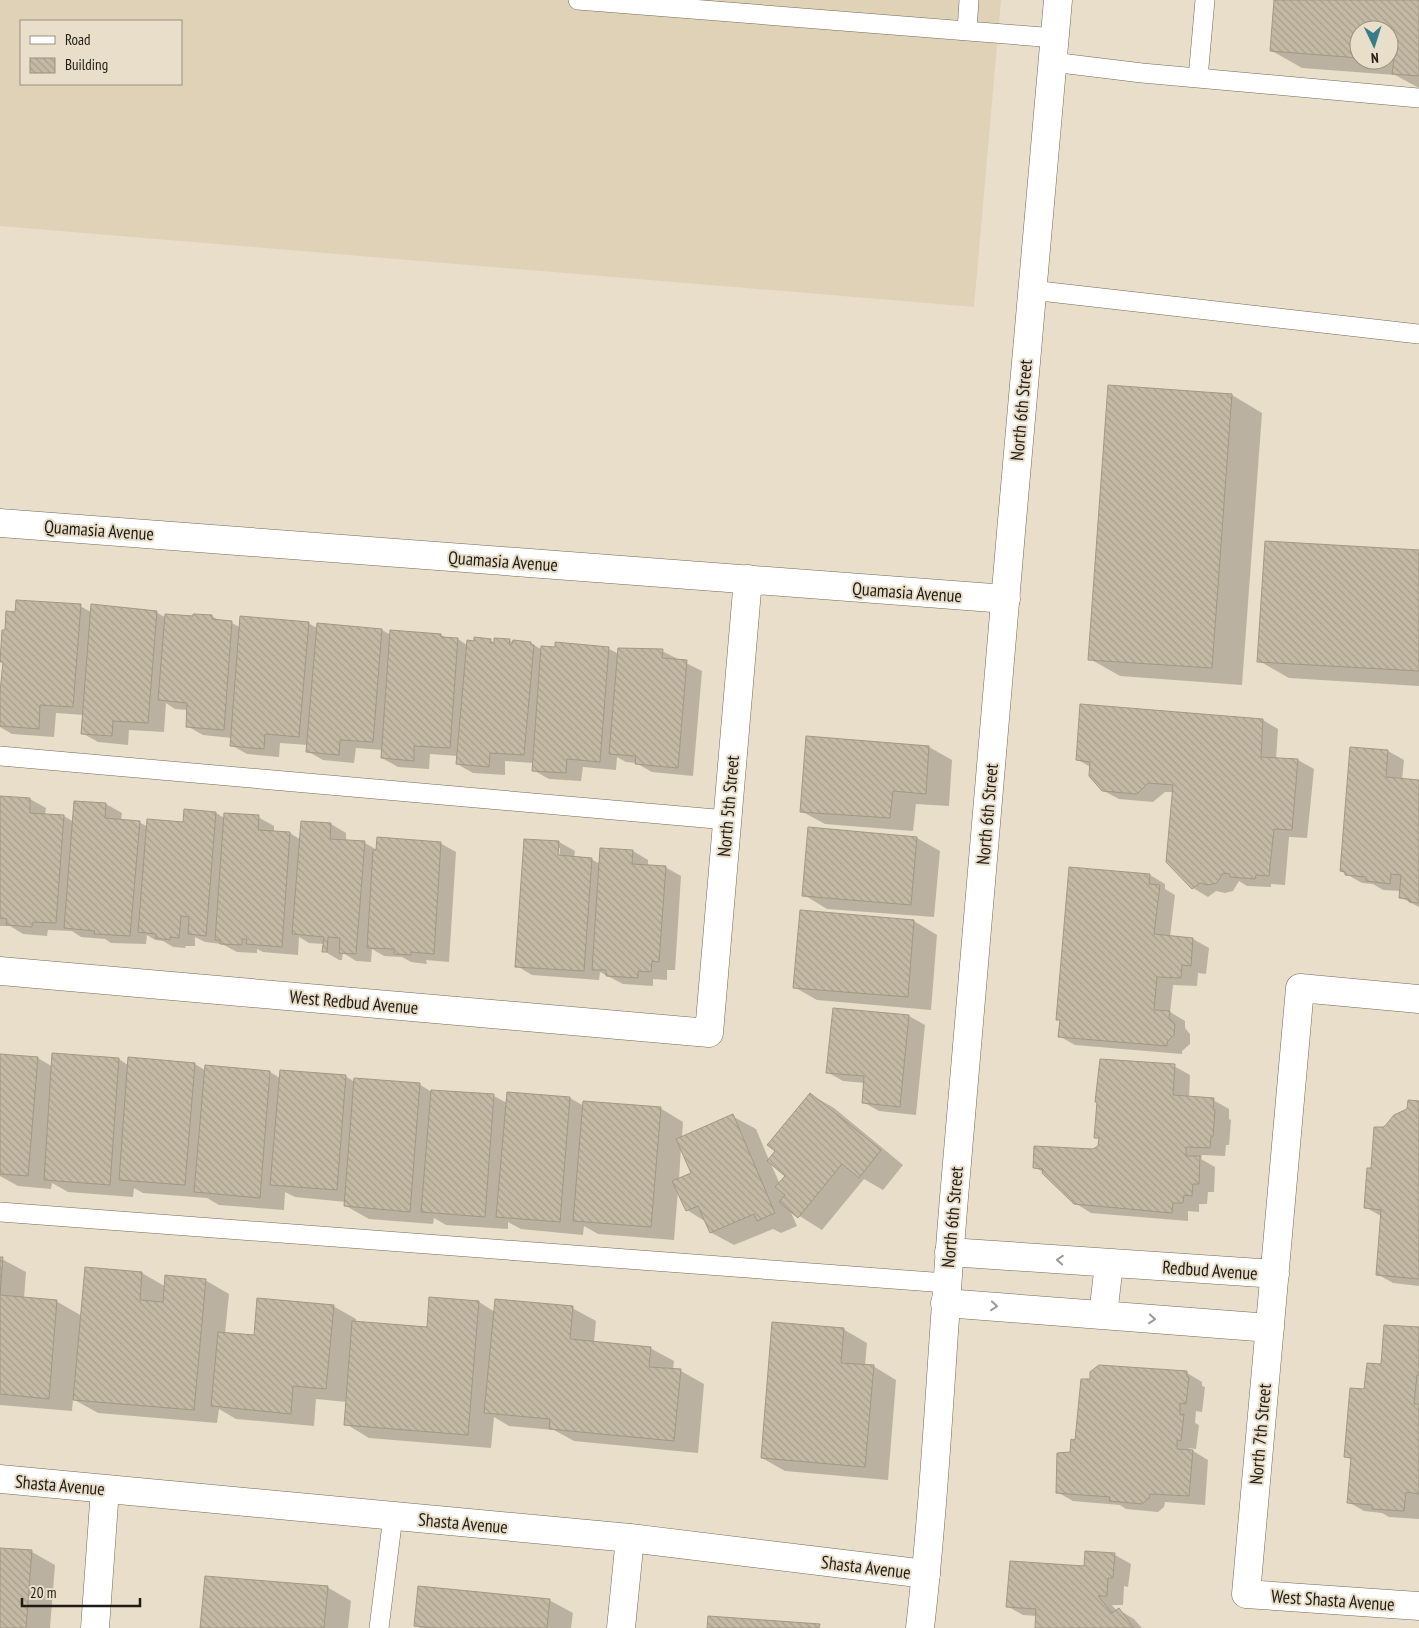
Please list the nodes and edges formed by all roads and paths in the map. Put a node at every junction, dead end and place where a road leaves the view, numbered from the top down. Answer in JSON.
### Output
{"nodes":[{"id":1,"x":578,"y":0,"type":"edge"},
{"id":2,"x":970,"y":0,"type":"edge"},
{"id":3,"x":1058,"y":0,"type":"edge"},
{"id":4,"x":1205,"y":0,"type":"edge"},
{"id":5,"x":967,"y":31,"type":"junction"},
{"id":6,"x":1054,"y":50,"type":"junction"},
{"id":7,"x":1198,"y":78,"type":"junction"},
{"id":8,"x":1419,"y":98,"type":"edge"},
{"id":9,"x":1031,"y":290,"type":"junction"},
{"id":10,"x":1419,"y":334,"type":"edge"},
{"id":11,"x":0,"y":523,"type":"edge"},
{"id":12,"x":748,"y":579,"type":"junction"},
{"id":13,"x":1006,"y":599,"type":"junction"},
{"id":14,"x":0,"y":756,"type":"edge"},
{"id":15,"x":727,"y":820,"type":"junction"},
{"id":16,"x":0,"y":971,"type":"edge"},
{"id":17,"x":1419,"y":999,"type":"edge"},
{"id":18,"x":709,"y":1034,"type":"joint"},
{"id":19,"x":0,"y":1212,"type":"edge"},
{"id":20,"x":949,"y":1252,"type":"junction"},
{"id":21,"x":1109,"y":1264,"type":"junction"},
{"id":22,"x":1275,"y":1274,"type":"junction"},
{"id":23,"x":946,"y":1293,"type":"junction"},
{"id":24,"x":1103,"y":1315,"type":"junction"},
{"id":25,"x":1270,"y":1328,"type":"junction"},
{"id":26,"x":0,"y":1479,"type":"edge"},
{"id":27,"x":105,"y":1489,"type":"junction"},
{"id":28,"x":393,"y":1516,"type":"junction"},
{"id":29,"x":630,"y":1538,"type":"junction"},
{"id":30,"x":926,"y":1574,"type":"junction"},
{"id":31,"x":1246,"y":1594,"type":"joint"},
{"id":32,"x":1419,"y":1606,"type":"edge"},
{"id":33,"x":95,"y":1628,"type":"edge"},
{"id":34,"x":380,"y":1628,"type":"edge"},
{"id":35,"x":621,"y":1628,"type":"edge"},
{"id":36,"x":920,"y":1628,"type":"edge"}],
"edges":[{"from":1,"to":5,"type":"lane"},
{"from":2,"to":5,"type":"lane"},
{"from":3,"to":6,"type":"street","name":"North 6th Street"},
{"from":4,"to":7,"type":"lane"},
{"from":5,"to":6,"type":"lane"},
{"from":6,"to":7,"type":"lane"},
{"from":6,"to":9,"type":"street","name":"North 6th Street"},
{"from":7,"to":8,"type":"lane"},
{"from":9,"to":10,"type":"lane"},
{"from":9,"to":13,"type":"street","name":"North 6th Street"},
{"from":11,"to":12,"type":"street","name":"Quamasia Avenue"},
{"from":12,"to":13,"type":"street","name":"Quamasia Avenue"},
{"from":12,"to":15,"type":"street","name":"North 5th Street"},
{"from":13,"to":20,"type":"street","name":"North 6th Street"},
{"from":14,"to":15,"type":"lane"},
{"from":15,"to":18,"type":"street","name":"North 5th Street"},
{"from":16,"to":18,"type":"street","name":"West Redbud Avenue"},
{"from":17,"to":22,"type":"street","name":"Redbud Avenue"},
{"from":19,"to":23,"type":"lane"},
{"from":21,"to":20,"type":"street","name":"Redbud Avenue","one_way":true},
{"from":20,"to":23,"type":"street","name":"North 6th Street"},
{"from":21,"to":22,"type":"street","name":"Redbud Avenue"},
{"from":21,"to":24,"type":"street"},
{"from":22,"to":25,"type":"street","name":"North 7th Street"},
{"from":23,"to":24,"type":"street","one_way":true},
{"from":23,"to":30,"type":"street","name":"North 6th Street"},
{"from":24,"to":25,"type":"street","one_way":true},
{"from":25,"to":31,"type":"street","name":"North 7th Street"},
{"from":26,"to":27,"type":"street","name":"Shasta Avenue"},
{"from":27,"to":28,"type":"street","name":"Shasta Avenue"},
{"from":27,"to":33,"type":"street"},
{"from":28,"to":29,"type":"street","name":"Shasta Avenue"},
{"from":28,"to":34,"type":"lane"},
{"from":29,"to":30,"type":"street","name":"Shasta Avenue"},
{"from":29,"to":35,"type":"street"},
{"from":30,"to":36,"type":"street","name":"North 6th Street"},
{"from":31,"to":32,"type":"street","name":"West Shasta Avenue"}]}
